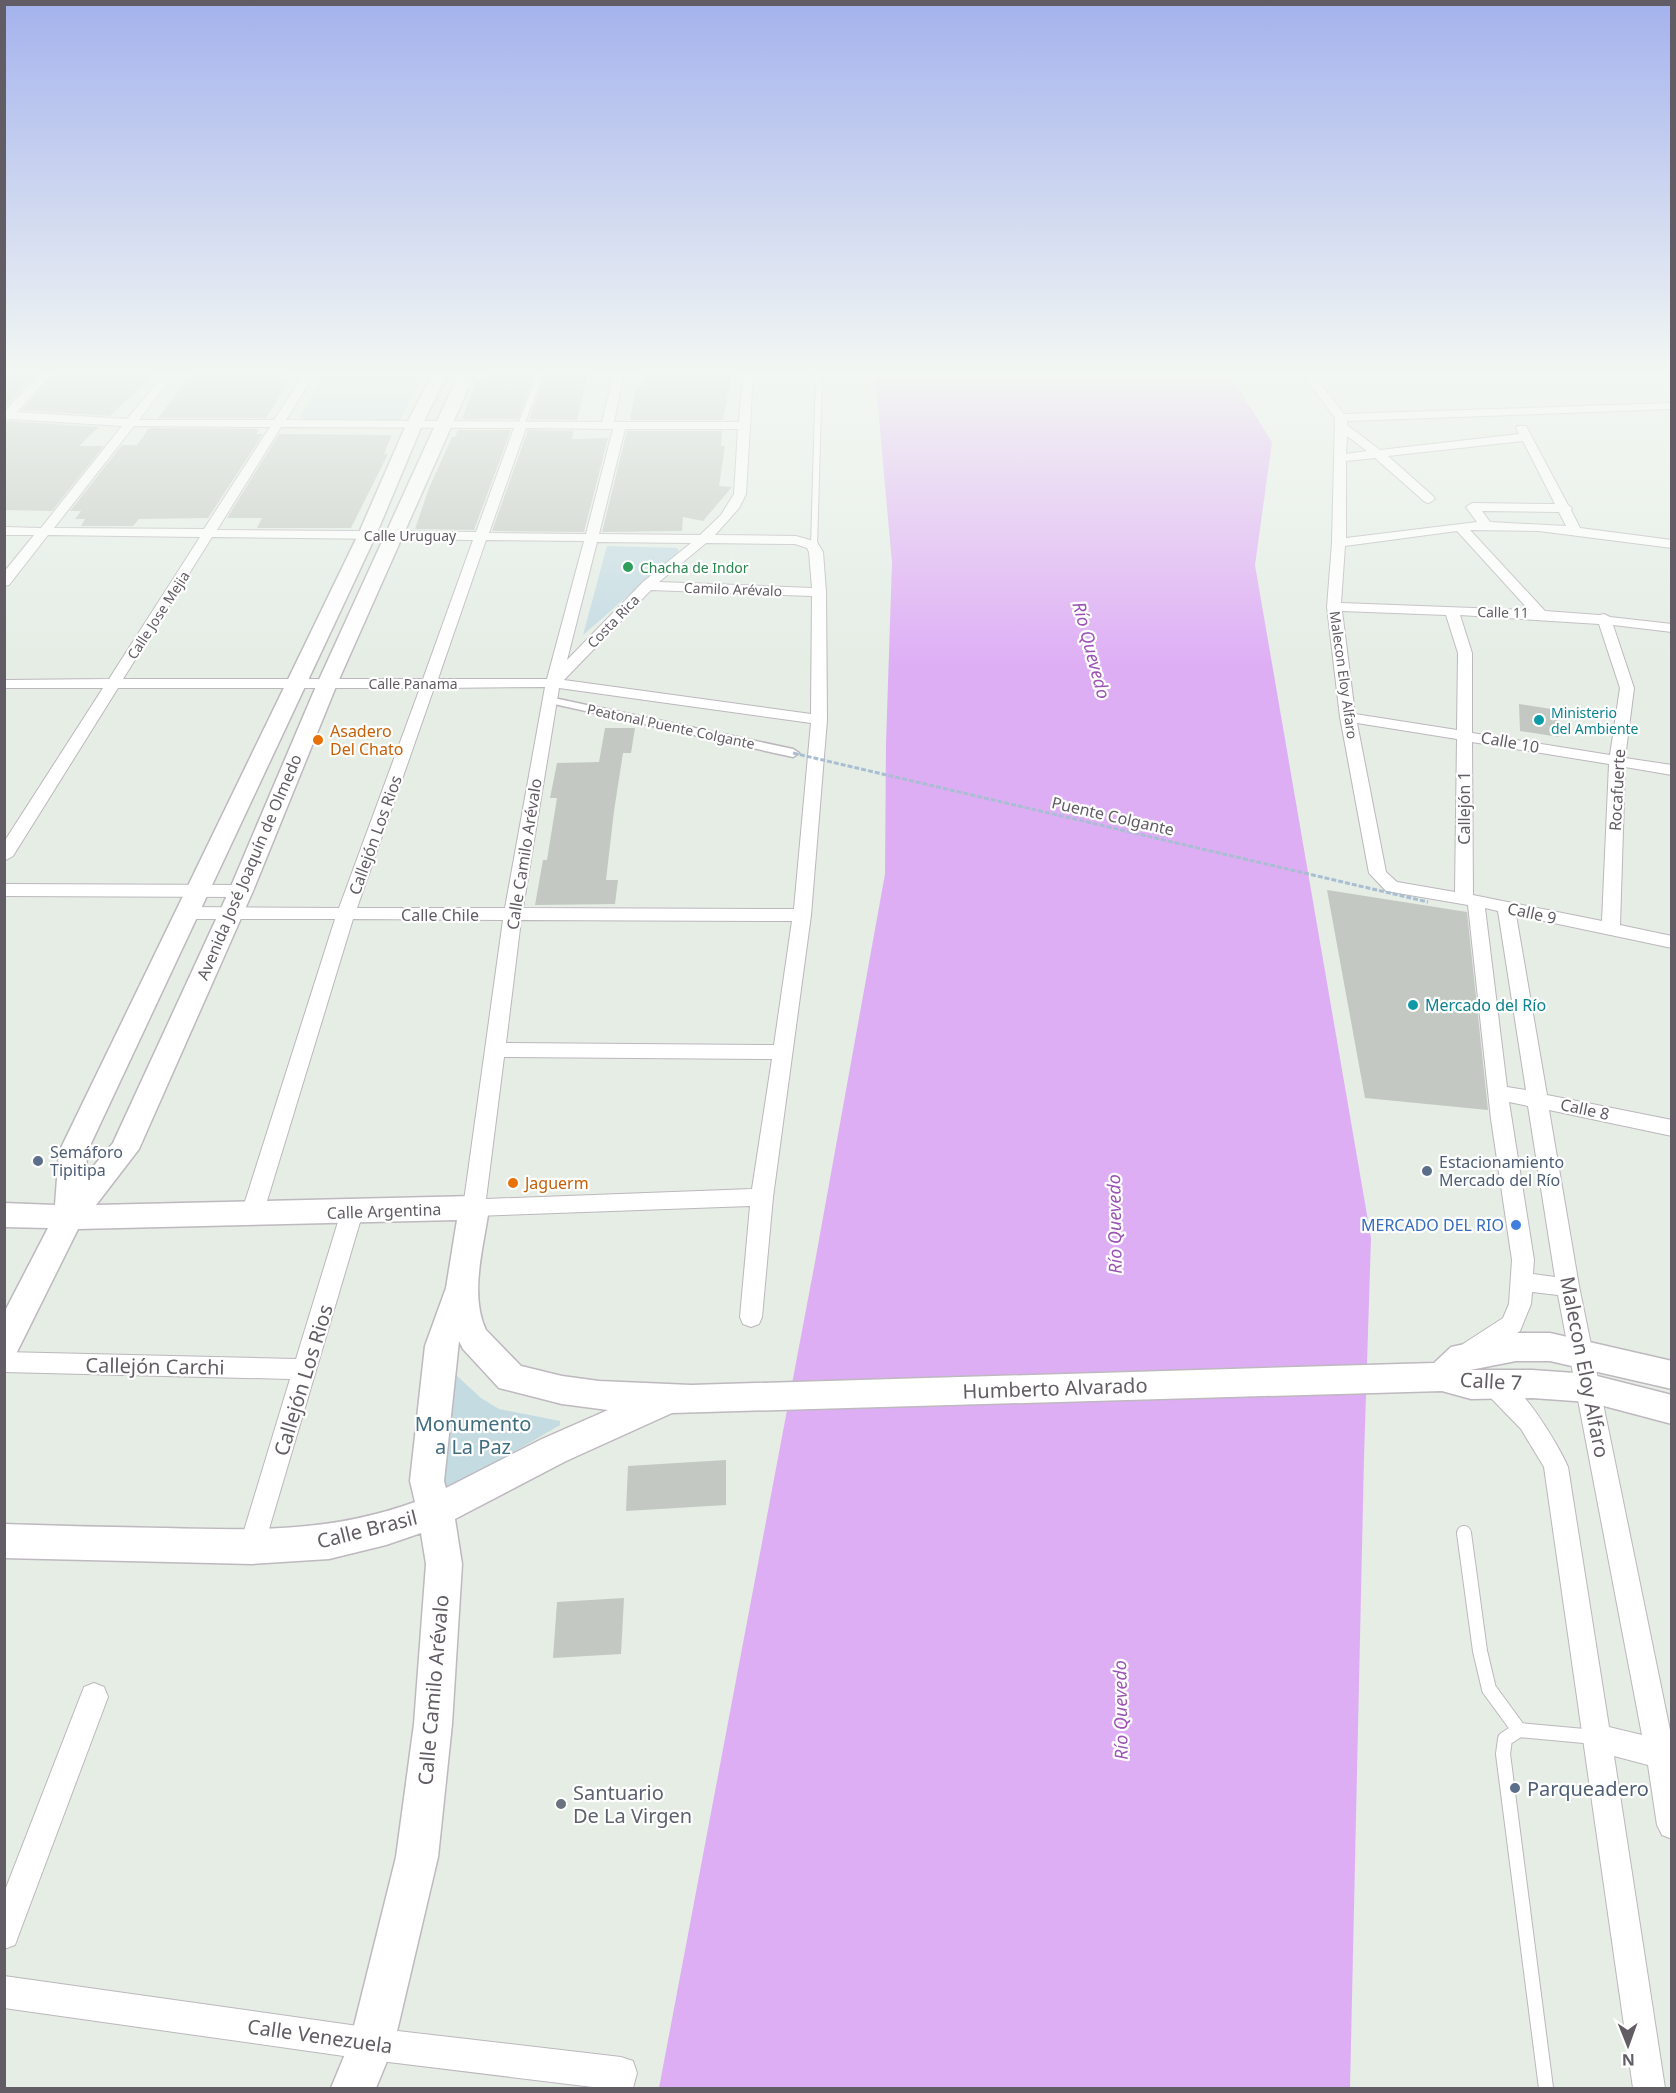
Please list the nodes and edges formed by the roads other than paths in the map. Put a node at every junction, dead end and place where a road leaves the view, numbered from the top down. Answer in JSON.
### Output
{"nodes":[{"id":1,"x":91,"y":471,"type":"edge"},
{"id":2,"x":249,"y":471,"type":"edge"},
{"id":3,"x":394,"y":471,"type":"edge"},
{"id":4,"x":424,"y":471,"type":"edge"},
{"id":5,"x":505,"y":471,"type":"edge"},
{"id":6,"x":606,"y":471,"type":"edge"},
{"id":7,"x":742,"y":471,"type":"edge"},
{"id":8,"x":816,"y":471,"type":"edge"},
{"id":9,"x":1339,"y":471,"type":"edge"},
{"id":10,"x":1396,"y":471,"type":"edge"},
{"id":11,"x":1546,"y":471,"type":"edge"},
{"id":12,"x":1429,"y":500,"type":"dead end"},
{"id":13,"x":1566,"y":508,"type":"junction"},
{"id":14,"x":1486,"y":525,"type":"junction"},
{"id":15,"x":1460,"y":527,"type":"junction"},
{"id":16,"x":4,"y":531,"type":"edge"},
{"id":17,"x":1576,"y":532,"type":"junction"},
{"id":18,"x":42,"y":533,"type":"junction"},
{"id":19,"x":209,"y":534,"type":"junction"},
{"id":20,"x":367,"y":535,"type":"junction"},
{"id":21,"x":396,"y":535,"type":"junction"},
{"id":22,"x":481,"y":536,"type":"junction"},
{"id":23,"x":593,"y":537,"type":"junction"},
{"id":24,"x":702,"y":538,"type":"junction"},
{"id":25,"x":1339,"y":543,"type":"junction"},
{"id":26,"x":1671,"y":544,"type":"edge"},
{"id":27,"x":814,"y":547,"type":"junction"},
{"id":28,"x":4,"y":582,"type":"edge"},
{"id":29,"x":648,"y":586,"type":"junction"},
{"id":30,"x":819,"y":592,"type":"junction"},
{"id":31,"x":1334,"y":607,"type":"junction"},
{"id":32,"x":1452,"y":611,"type":"junction"},
{"id":33,"x":1539,"y":613,"type":"junction"},
{"id":34,"x":1604,"y":618,"type":"junction"},
{"id":35,"x":1671,"y":628,"type":"edge"},
{"id":36,"x":429,"y":683,"type":"junction"},
{"id":37,"x":553,"y":683,"type":"junction"},
{"id":38,"x":4,"y":684,"type":"edge"},
{"id":39,"x":294,"y":684,"type":"junction"},
{"id":40,"x":327,"y":684,"type":"junction"},
{"id":41,"x":113,"y":685,"type":"junction"},
{"id":42,"x":549,"y":700,"type":"junction"},
{"id":43,"x":1348,"y":717,"type":"junction"},
{"id":44,"x":819,"y":720,"type":"junction"},
{"id":45,"x":1465,"y":735,"type":"junction"},
{"id":46,"x":793,"y":753,"type":"road end"},
{"id":47,"x":1617,"y":760,"type":"junction"},
{"id":48,"x":1671,"y":770,"type":"edge"},
{"id":49,"x":4,"y":856,"type":"edge"},
{"id":50,"x":1392,"y":887,"type":"joint"},
{"id":51,"x":4,"y":890,"type":"edge"},
{"id":52,"x":196,"y":891,"type":"junction"},
{"id":53,"x":241,"y":891,"type":"junction"},
{"id":54,"x":1471,"y":900,"type":"junction"},
{"id":55,"x":1506,"y":908,"type":"junction"},
{"id":56,"x":187,"y":914,"type":"junction"},
{"id":57,"x":230,"y":914,"type":"junction"},
{"id":58,"x":346,"y":914,"type":"junction"},
{"id":59,"x":513,"y":915,"type":"junction"},
{"id":60,"x":802,"y":915,"type":"junction"},
{"id":61,"x":1611,"y":929,"type":"junction"},
{"id":62,"x":1671,"y":942,"type":"edge"},
{"id":63,"x":497,"y":1050,"type":"junction"},
{"id":64,"x":784,"y":1052,"type":"junction"},
{"id":65,"x":1498,"y":1092,"type":"junction"},
{"id":66,"x":1537,"y":1099,"type":"junction"},
{"id":67,"x":1671,"y":1128,"type":"edge"},
{"id":68,"x":762,"y":1197,"type":"junction"},
{"id":69,"x":474,"y":1208,"type":"junction"},
{"id":70,"x":352,"y":1212,"type":"junction"},
{"id":71,"x":252,"y":1214,"type":"junction"},
{"id":72,"x":4,"y":1215,"type":"edge"},
{"id":73,"x":69,"y":1217,"type":"junction"},
{"id":74,"x":1522,"y":1281,"type":"junction"},
{"id":75,"x":1568,"y":1286,"type":"junction"},
{"id":76,"x":462,"y":1288,"type":"junction"},
{"id":77,"x":751,"y":1317,"type":"dead end"},
{"id":78,"x":4,"y":1346,"type":"edge"},
{"id":79,"x":1581,"y":1354,"type":"junction"},
{"id":80,"x":4,"y":1362,"type":"edge"},
{"id":81,"x":306,"y":1369,"type":"junction"},
{"id":82,"x":1441,"y":1370,"type":"junction"},
{"id":83,"x":1671,"y":1375,"type":"edge"},
{"id":84,"x":1492,"y":1384,"type":"junction"},
{"id":85,"x":1589,"y":1388,"type":"junction"},
{"id":86,"x":679,"y":1399,"type":"junction"},
{"id":87,"x":1671,"y":1410,"type":"edge"},
{"id":88,"x":436,"y":1511,"type":"junction"},
{"id":89,"x":1464,"y":1533,"type":"dead end"},
{"id":90,"x":4,"y":1541,"type":"edge"},
{"id":91,"x":252,"y":1547,"type":"junction"},
{"id":92,"x":93,"y":1697,"type":"dead end"},
{"id":93,"x":1519,"y":1730,"type":"junction"},
{"id":94,"x":1598,"y":1737,"type":"junction"},
{"id":95,"x":1666,"y":1755,"type":"edge"},
{"id":96,"x":1671,"y":1825,"type":"edge"},
{"id":97,"x":4,"y":1934,"type":"edge"},
{"id":98,"x":4,"y":1992,"type":"edge"},
{"id":99,"x":372,"y":2043,"type":"junction"},
{"id":100,"x":353,"y":2088,"type":"edge"},
{"id":101,"x":617,"y":2088,"type":"edge"},
{"id":102,"x":1546,"y":2088,"type":"edge"},
{"id":103,"x":1649,"y":2088,"type":"edge"}],
"edges":[{"from":1,"to":18,"type":"street"},
{"from":2,"to":19,"type":"street","name":"Calle Jose Mejia"},
{"from":3,"to":20,"type":"main road","name":"Avenida José Joaquín de Olmedo"},
{"from":4,"to":21,"type":"main road","name":"Avenida José Joaquín de Olmedo"},
{"from":5,"to":22,"type":"street","name":"Callejón Los Rios"},
{"from":6,"to":23,"type":"street","name":"Calle Camilo Arévalo"},
{"from":7,"to":24,"type":"street","name":"Costa Rica"},
{"from":8,"to":27,"type":"lane"},
{"from":9,"to":25,"type":"street","name":"Malecon Eloy Alfaro"},
{"from":10,"to":12,"type":"street"},
{"from":11,"to":13,"type":"street"},
{"from":13,"to":14,"type":"street"},
{"from":13,"to":17,"type":"street"},
{"from":14,"to":15,"type":"street"},
{"from":14,"to":17,"type":"street"},
{"from":15,"to":25,"type":"street"},
{"from":15,"to":33,"type":"street"},
{"from":16,"to":18,"type":"street","name":"Calle Uruguay"},
{"from":17,"to":26,"type":"street"},
{"from":18,"to":19,"type":"street","name":"Calle Uruguay"},
{"from":18,"to":28,"type":"street"},
{"from":19,"to":20,"type":"street","name":"Calle Uruguay"},
{"from":19,"to":41,"type":"street","name":"Calle Jose Mejia"},
{"from":20,"to":21,"type":"street","name":"Calle Uruguay"},
{"from":20,"to":39,"type":"main road","name":"Avenida José Joaquín de Olmedo"},
{"from":21,"to":22,"type":"street","name":"Calle Uruguay"},
{"from":21,"to":40,"type":"main road","name":"Avenida José Joaquín de Olmedo"},
{"from":22,"to":23,"type":"street","name":"Calle Uruguay"},
{"from":22,"to":36,"type":"street","name":"Callejón Los Rios"},
{"from":23,"to":24,"type":"street","name":"Calle Uruguay"},
{"from":23,"to":37,"type":"street","name":"Calle Camilo Arévalo"},
{"from":24,"to":27,"type":"street","name":"Calle Uruguay"},
{"from":24,"to":29,"type":"street","name":"Costa Rica"},
{"from":25,"to":31,"type":"street","name":"Malecon Eloy Alfaro"},
{"from":27,"to":30,"type":"street"},
{"from":29,"to":30,"type":"street","name":"Camilo Arévalo"},
{"from":29,"to":37,"type":"street","name":"Costa Rica"},
{"from":30,"to":44,"type":"street"},
{"from":31,"to":32,"type":"street","name":"Calle 11"},
{"from":31,"to":43,"type":"street","name":"Malecon Eloy Alfaro"},
{"from":32,"to":33,"type":"street","name":"Calle 11"},
{"from":32,"to":45,"type":"street","name":"Callejón 1"},
{"from":33,"to":34,"type":"street","name":"Calle 11"},
{"from":34,"to":35,"type":"street","name":"Calle 11"},
{"from":34,"to":47,"type":"street","name":"Rocafuerte"},
{"from":36,"to":37,"type":"street","name":"Calle Panama"},
{"from":36,"to":40,"type":"street","name":"Calle Panama"},
{"from":36,"to":58,"type":"street","name":"Callejón Los Rios"},
{"from":37,"to":42,"type":"street","name":"Calle Camilo Arévalo"},
{"from":37,"to":44,"type":"street","name":"Calle Panama"},
{"from":38,"to":41,"type":"street","name":"Calle Panama"},
{"from":39,"to":40,"type":"street","name":"Calle Panama"},
{"from":39,"to":41,"type":"street","name":"Calle Panama"},
{"from":39,"to":52,"type":"main road","name":"Avenida José Joaquín de Olmedo"},
{"from":40,"to":53,"type":"main road","name":"Avenida José Joaquín de Olmedo"},
{"from":41,"to":49,"type":"street","name":"Calle Jose Mejia"},
{"from":42,"to":46,"type":"street","name":"Peatonal Puente Colgante"},
{"from":42,"to":59,"type":"street","name":"Calle Camilo Arévalo"},
{"from":43,"to":45,"type":"street","name":"Calle 10"},
{"from":43,"to":50,"type":"street","name":"Malecon Eloy Alfaro"},
{"from":44,"to":60,"type":"street"},
{"from":45,"to":47,"type":"street","name":"Calle 10"},
{"from":45,"to":54,"type":"street","name":"Callejón 1"},
{"from":47,"to":48,"type":"street","name":"Calle 10"},
{"from":47,"to":61,"type":"street","name":"Rocafuerte"},
{"from":50,"to":54,"type":"street","name":"Calle 9"},
{"from":51,"to":52,"type":"street"},
{"from":52,"to":53,"type":"street"},
{"from":52,"to":56,"type":"main road","name":"Avenida José Joaquín de Olmedo"},
{"from":53,"to":57,"type":"main road","name":"Avenida José Joaquín de Olmedo"},
{"from":54,"to":55,"type":"street","name":"Calle 9"},
{"from":54,"to":65,"type":"street"},
{"from":55,"to":61,"type":"street","name":"Calle 9"},
{"from":55,"to":66,"type":"street","name":"Malecon Eloy Alfaro"},
{"from":56,"to":57,"type":"street","name":"Calle Chile"},
{"from":56,"to":73,"type":"main road","name":"Avenida José Joaquín de Olmedo"},
{"from":57,"to":58,"type":"street","name":"Calle Chile"},
{"from":57,"to":73,"type":"main road","name":"Avenida José Joaquín de Olmedo"},
{"from":58,"to":59,"type":"street","name":"Calle Chile"},
{"from":58,"to":71,"type":"street","name":"Callejón Los Rios"},
{"from":59,"to":60,"type":"street","name":"Calle Chile"},
{"from":59,"to":63,"type":"street","name":"Calle Camilo Arévalo"},
{"from":60,"to":64,"type":"street"},
{"from":61,"to":62,"type":"street","name":"Calle 9"},
{"from":63,"to":64,"type":"street"},
{"from":63,"to":69,"type":"street","name":"Calle Camilo Arévalo"},
{"from":64,"to":68,"type":"street"},
{"from":65,"to":66,"type":"street","name":"Calle 8"},
{"from":65,"to":74,"type":"street"},
{"from":66,"to":67,"type":"street","name":"Calle 8"},
{"from":66,"to":75,"type":"street","name":"Malecon Eloy Alfaro"},
{"from":68,"to":69,"type":"street","name":"Calle Argentina"},
{"from":68,"to":77,"type":"street"},
{"from":69,"to":70,"type":"main road","name":"Calle Argentina"},
{"from":69,"to":76,"type":"main road","name":"Calle Camilo Arévalo"},
{"from":70,"to":71,"type":"main road","name":"Calle Argentina"},
{"from":70,"to":81,"type":"street","name":"Callejón Los Rios"},
{"from":71,"to":73,"type":"main road","name":"Calle Argentina"},
{"from":72,"to":73,"type":"main road","name":"Calle Argentina"},
{"from":73,"to":78,"type":"main road","name":"Avenida José Joaquín de Olmedo"},
{"from":74,"to":75,"type":"street"},
{"from":74,"to":82,"type":"street"},
{"from":75,"to":79,"type":"street","name":"Malecon Eloy Alfaro"},
{"from":76,"to":86,"type":"main road","name":"Calle Camilo Arévalo"},
{"from":76,"to":88,"type":"main road","name":"Calle Camilo Arévalo"},
{"from":79,"to":82,"type":"main road","name":"Calle 7"},
{"from":79,"to":83,"type":"main road","name":"Calle 7"},
{"from":79,"to":85,"type":"street","name":"Malecon Eloy Alfaro"},
{"from":80,"to":81,"type":"street","name":"Callejón Carchi"},
{"from":81,"to":91,"type":"street","name":"Callejón Los Rios"},
{"from":82,"to":84,"type":"main road","name":"Calle 7"},
{"from":82,"to":86,"type":"main road","name":"Humberto Alvarado"},
{"from":84,"to":85,"type":"main road","name":"Calle 7"},
{"from":84,"to":94,"type":"street"},
{"from":85,"to":87,"type":"main road","name":"Calle 7"},
{"from":85,"to":95,"type":"street","name":"Malecon Eloy Alfaro"},
{"from":86,"to":88,"type":"main road","name":"Calle Brasil"},
{"from":88,"to":91,"type":"main road","name":"Calle Brasil"},
{"from":88,"to":99,"type":"main road","name":"Calle Camilo Arévalo"},
{"from":89,"to":93,"type":"lane"},
{"from":90,"to":91,"type":"main road","name":"Calle Brasil"},
{"from":92,"to":97,"type":"street"},
{"from":93,"to":94,"type":"lane"},
{"from":93,"to":102,"type":"lane"},
{"from":94,"to":95,"type":"street"},
{"from":94,"to":103,"type":"street"},
{"from":95,"to":96,"type":"street","name":"Malecon Eloy Alfaro"},
{"from":98,"to":99,"type":"street","name":"Calle Venezuela"},
{"from":99,"to":100,"type":"main road","name":"Calle Camilo Arévalo"},
{"from":99,"to":101,"type":"street","name":"Calle Venezuela"}]}
